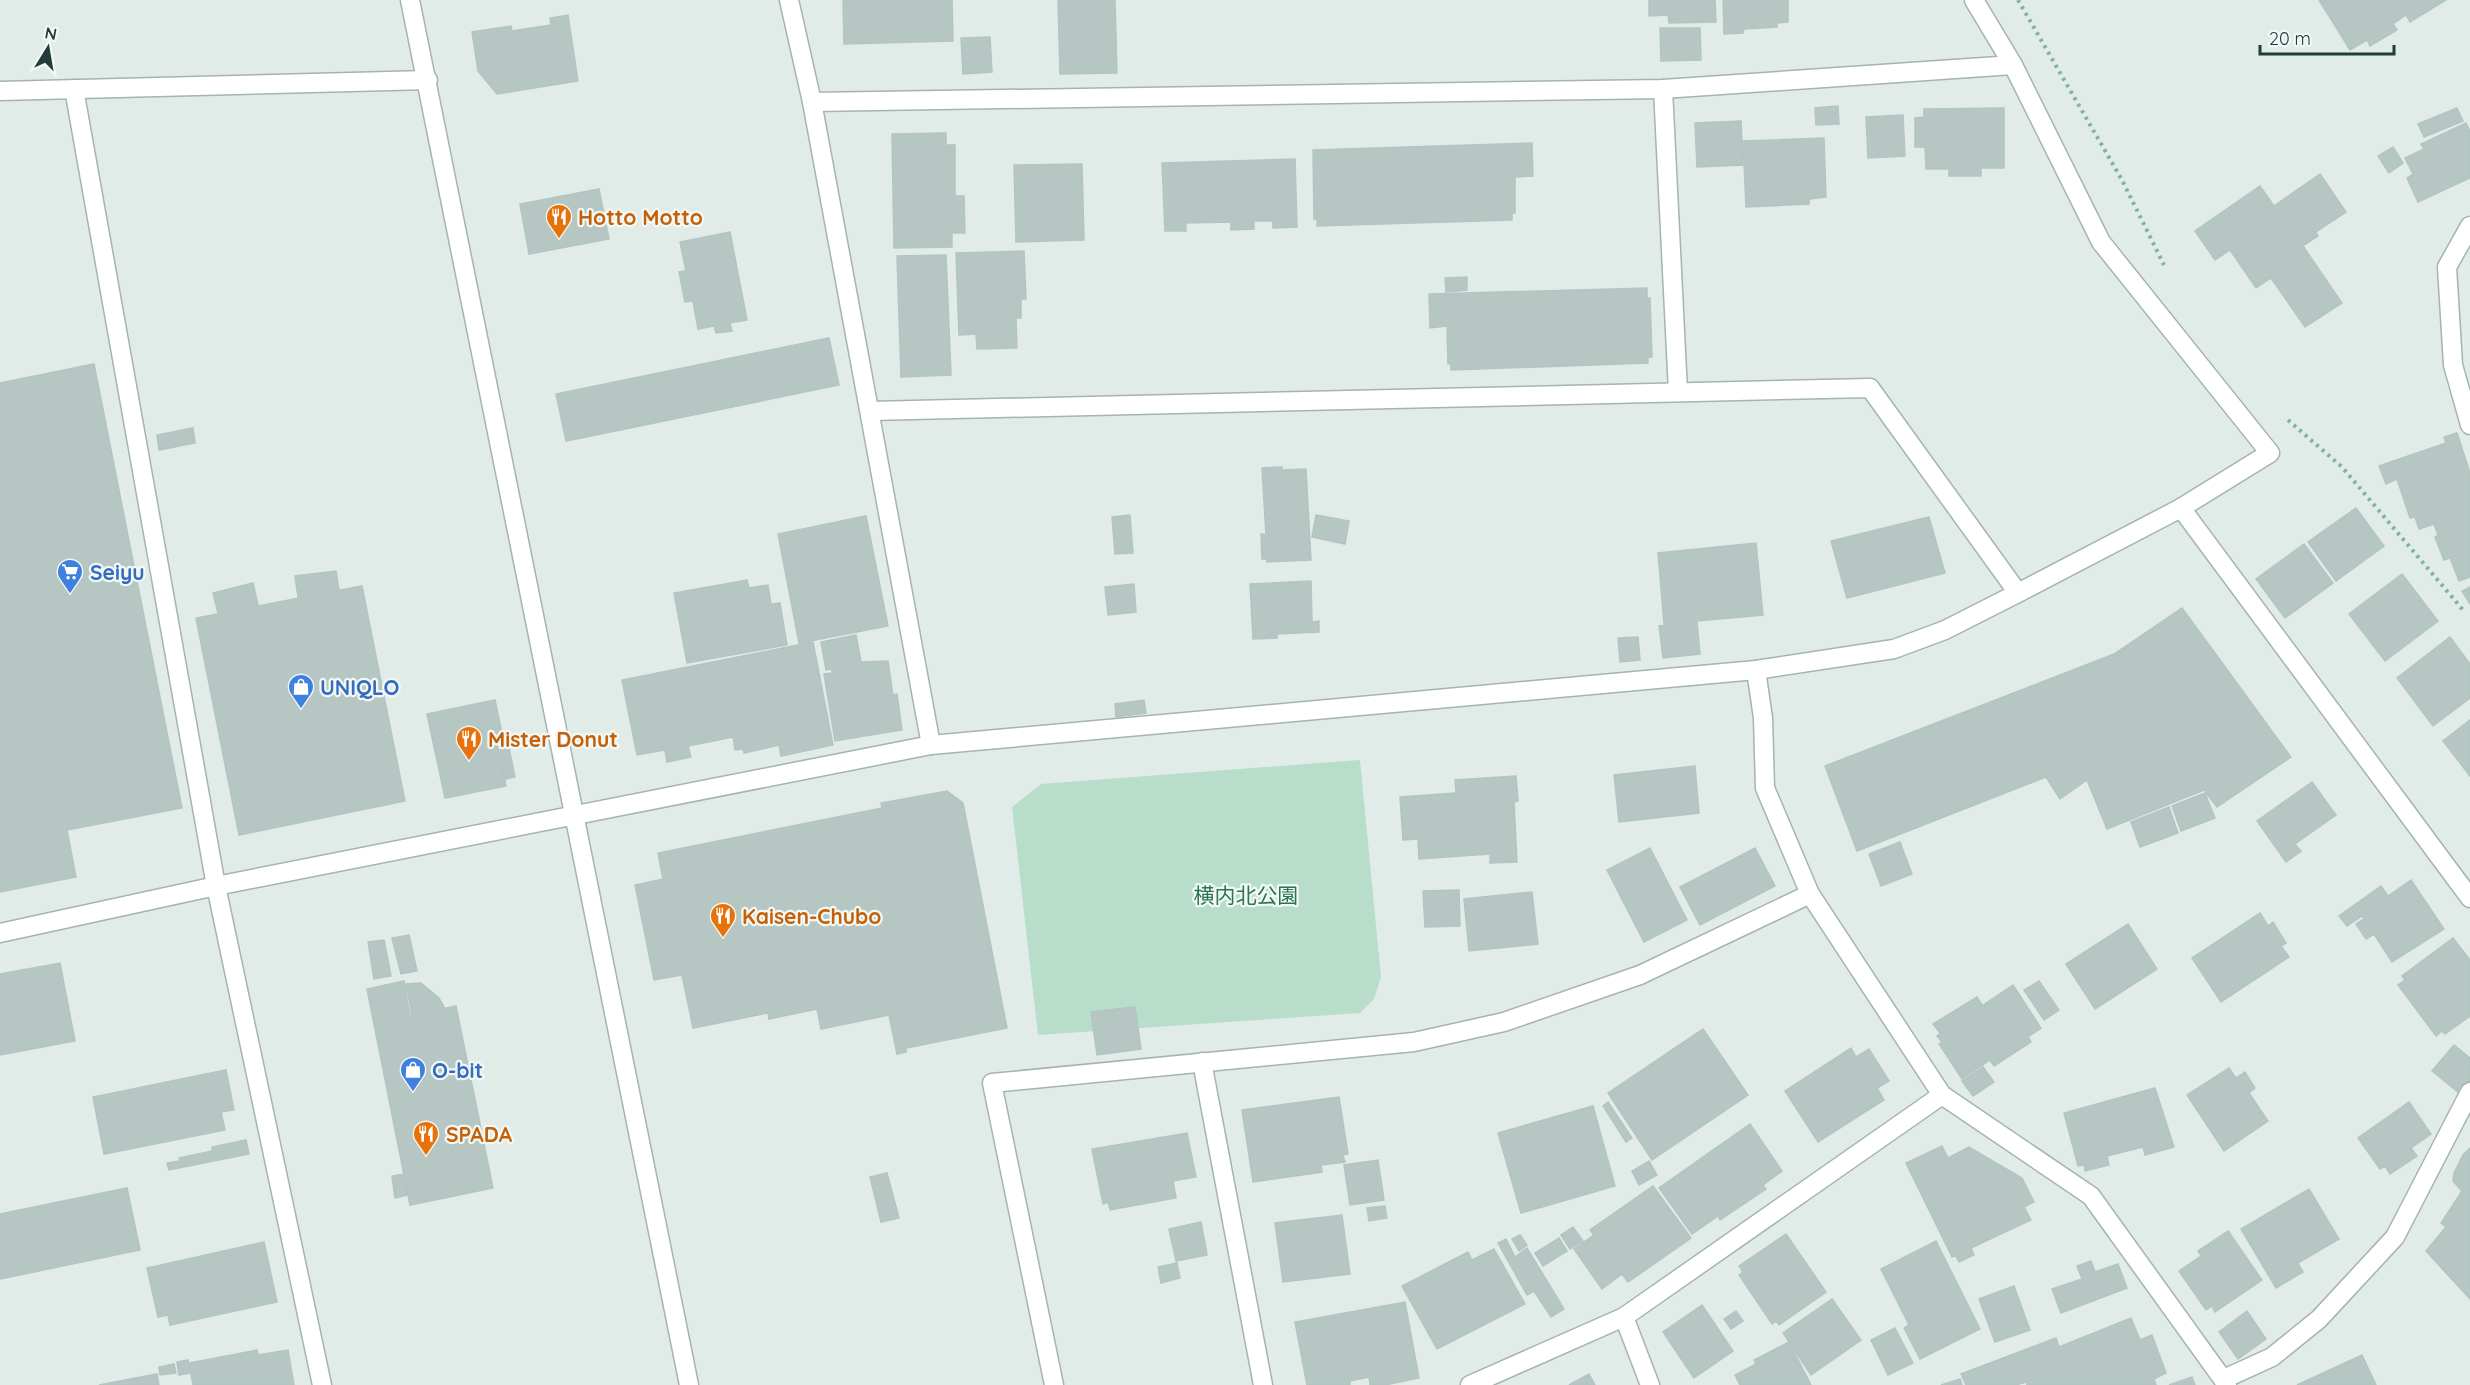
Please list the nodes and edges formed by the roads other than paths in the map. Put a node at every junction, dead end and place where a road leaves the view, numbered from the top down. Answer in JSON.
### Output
{"nodes":[{"id":1,"x":410,"y":0,"type":"edge"},
{"id":2,"x":789,"y":0,"type":"edge"},
{"id":3,"x":1974,"y":0,"type":"edge"},
{"id":4,"x":2013,"y":65,"type":"junction"},
{"id":5,"x":428,"y":80,"type":"junction"},
{"id":6,"x":74,"y":89,"type":"junction"},
{"id":7,"x":1663,"y":89,"type":"junction"},
{"id":8,"x":0,"y":91,"type":"edge"},
{"id":9,"x":812,"y":102,"type":"junction"},
{"id":10,"x":2470,"y":226,"type":"edge"},
{"id":11,"x":1678,"y":392,"type":"junction"},
{"id":12,"x":870,"y":411,"type":"junction"},
{"id":13,"x":2470,"y":425,"type":"edge"},
{"id":14,"x":2181,"y":508,"type":"junction"},
{"id":15,"x":2018,"y":594,"type":"junction"},
{"id":16,"x":1756,"y":670,"type":"junction"},
{"id":17,"x":931,"y":745,"type":"junction"},
{"id":18,"x":575,"y":815,"type":"junction"},
{"id":19,"x":216,"y":886,"type":"junction"},
{"id":20,"x":1810,"y":894,"type":"junction"},
{"id":21,"x":2470,"y":898,"type":"edge"},
{"id":22,"x":0,"y":933,"type":"edge"},
{"id":23,"x":1202,"y":1062,"type":"junction"},
{"id":24,"x":2470,"y":1092,"type":"edge"},
{"id":25,"x":1942,"y":1095,"type":"junction"},
{"id":26,"x":1624,"y":1317,"type":"junction"},
{"id":27,"x":2225,"y":1382,"type":"edge"},
{"id":28,"x":322,"y":1385,"type":"edge"},
{"id":29,"x":689,"y":1385,"type":"edge"},
{"id":30,"x":1054,"y":1385,"type":"edge"},
{"id":31,"x":1263,"y":1385,"type":"edge"},
{"id":32,"x":1470,"y":1385,"type":"edge"},
{"id":33,"x":1650,"y":1385,"type":"edge"}],
"edges":[{"from":1,"to":5,"type":"street"},
{"from":2,"to":9,"type":"street"},
{"from":3,"to":4,"type":"street"},
{"from":4,"to":7,"type":"street"},
{"from":4,"to":14,"type":"street"},
{"from":5,"to":6,"type":"street"},
{"from":5,"to":18,"type":"street"},
{"from":6,"to":8,"type":"street"},
{"from":6,"to":19,"type":"street"},
{"from":7,"to":9,"type":"street"},
{"from":7,"to":11,"type":"street"},
{"from":9,"to":12,"type":"street"},
{"from":10,"to":13,"type":"street"},
{"from":11,"to":12,"type":"street"},
{"from":11,"to":15,"type":"street"},
{"from":12,"to":17,"type":"street"},
{"from":14,"to":15,"type":"street"},
{"from":14,"to":21,"type":"street"},
{"from":15,"to":16,"type":"street"},
{"from":16,"to":17,"type":"street"},
{"from":16,"to":20,"type":"street"},
{"from":17,"to":18,"type":"street"},
{"from":18,"to":19,"type":"street"},
{"from":18,"to":29,"type":"street"},
{"from":19,"to":22,"type":"street"},
{"from":19,"to":28,"type":"street"},
{"from":20,"to":23,"type":"street"},
{"from":20,"to":25,"type":"street"},
{"from":23,"to":30,"type":"street"},
{"from":23,"to":31,"type":"street"},
{"from":24,"to":27,"type":"street"},
{"from":25,"to":26,"type":"street"},
{"from":25,"to":27,"type":"street"},
{"from":26,"to":32,"type":"street"},
{"from":26,"to":33,"type":"street"}]}
